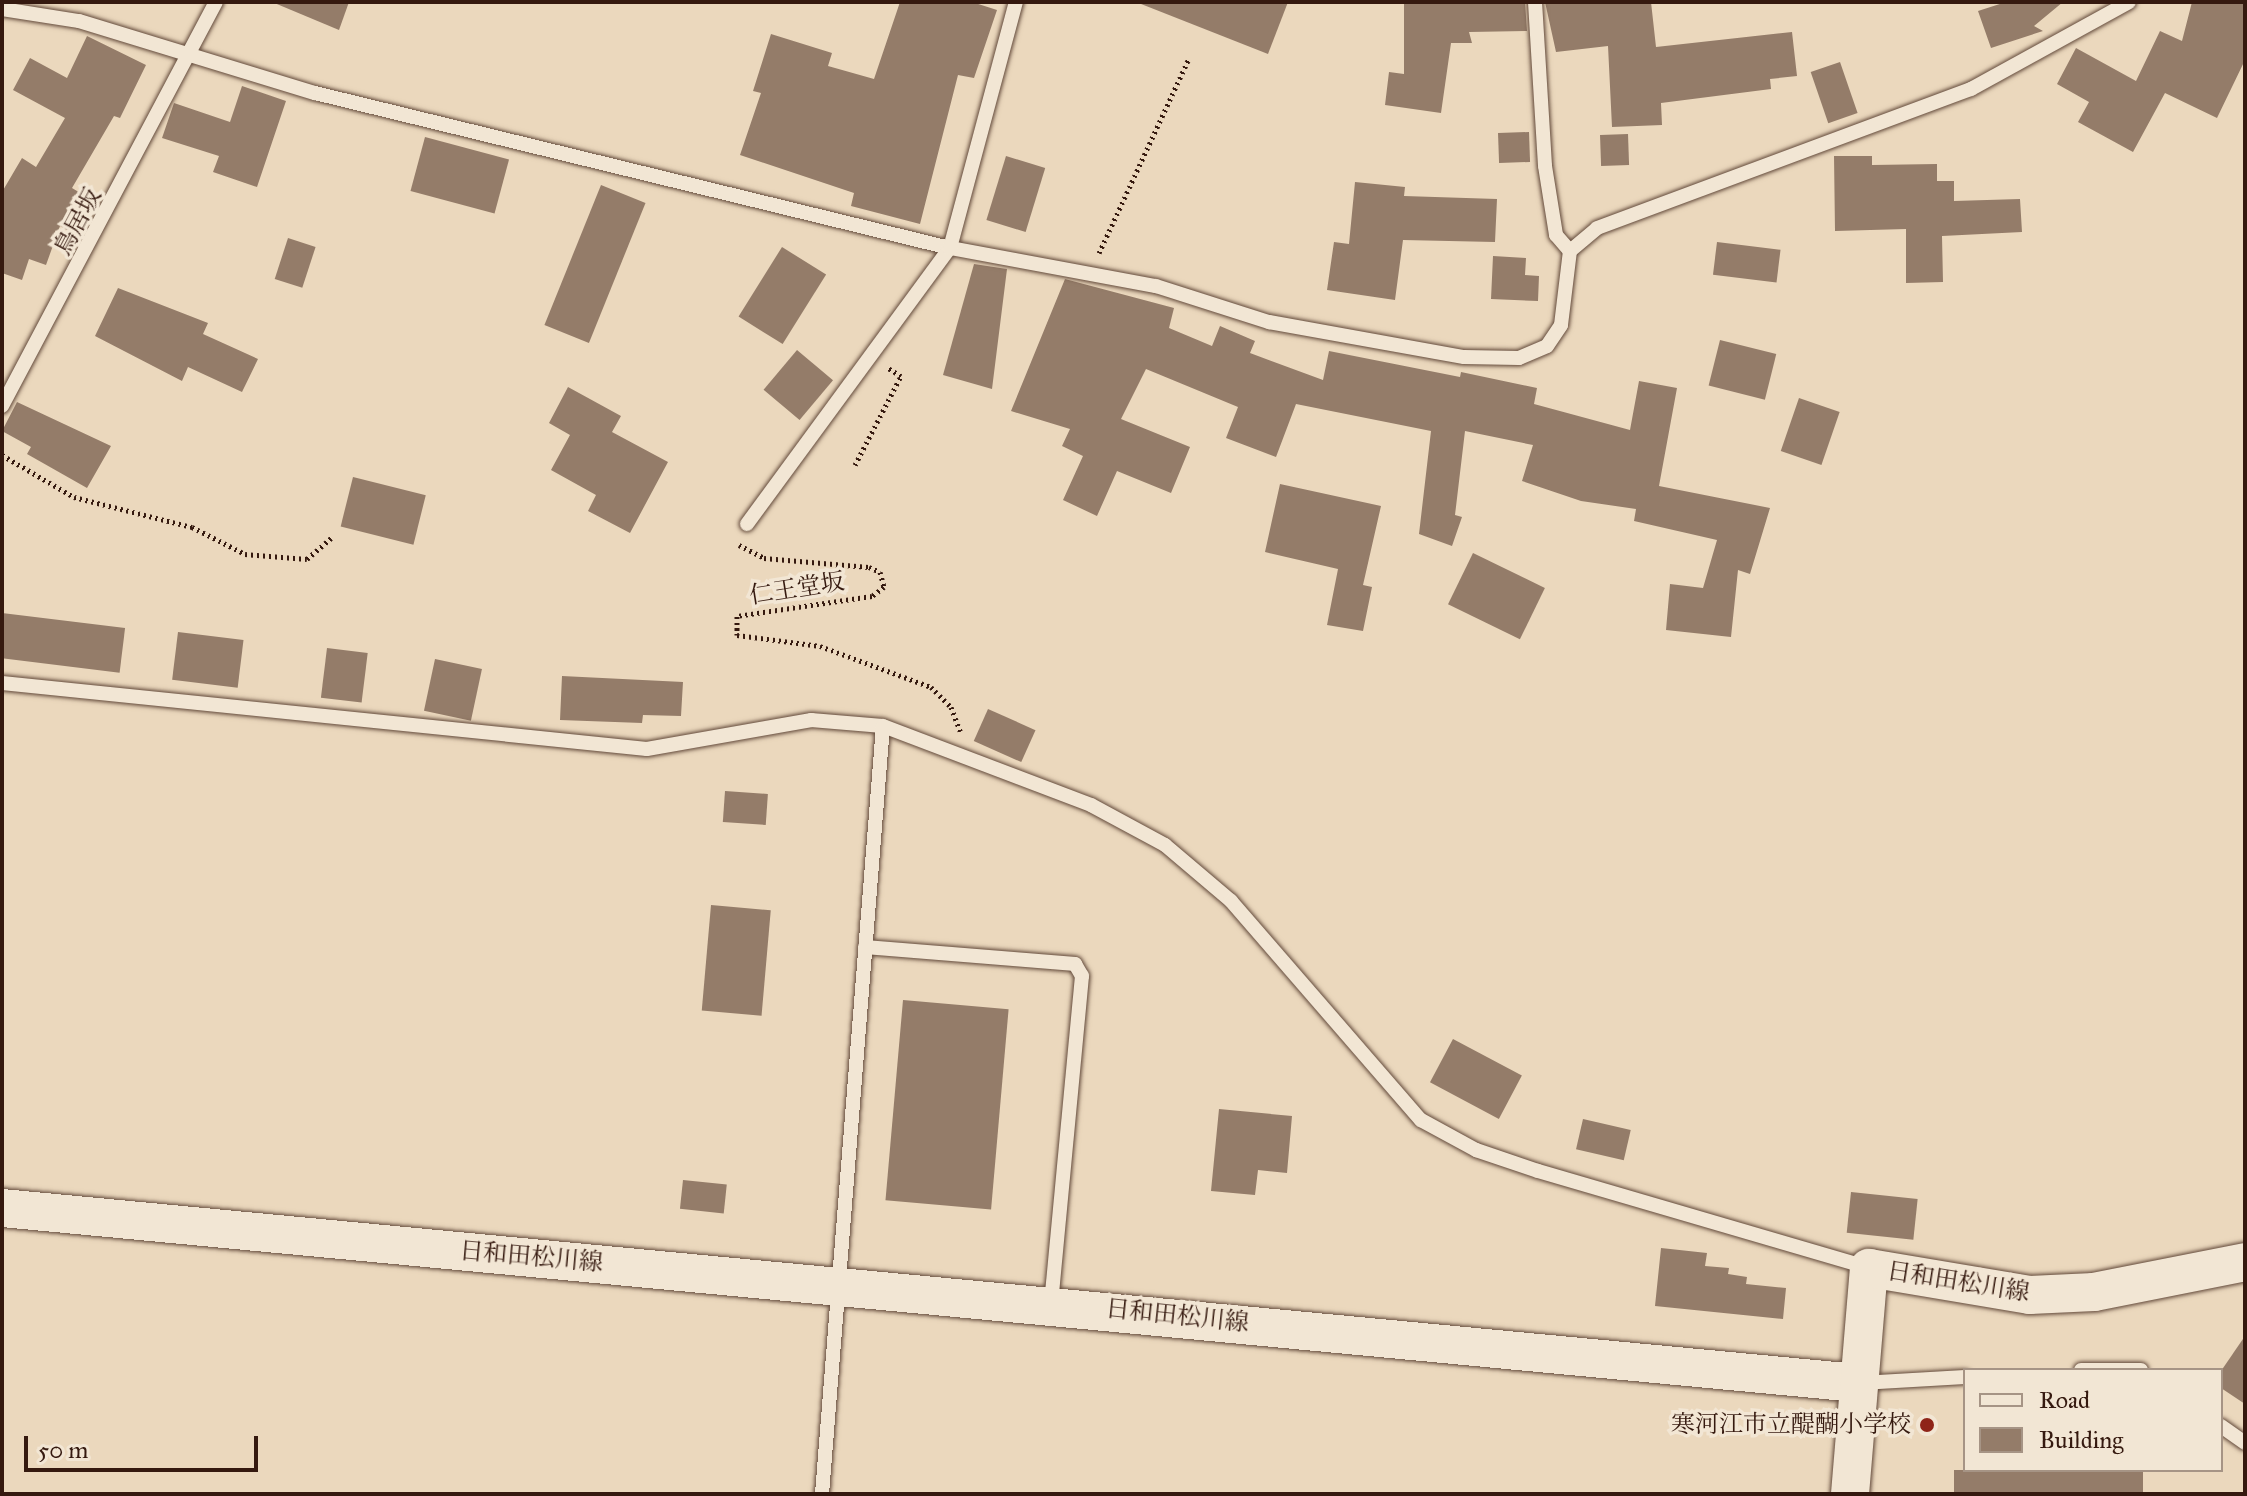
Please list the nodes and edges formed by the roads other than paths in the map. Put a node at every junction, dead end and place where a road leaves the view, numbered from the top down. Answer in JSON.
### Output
{"nodes":[{"id":1,"x":216,"y":2,"type":"edge"},
{"id":2,"x":1016,"y":2,"type":"edge"},
{"id":3,"x":1535,"y":2,"type":"edge"},
{"id":4,"x":2129,"y":2,"type":"edge"},
{"id":5,"x":2,"y":9,"type":"edge"},
{"id":6,"x":189,"y":56,"type":"junction"},
{"id":7,"x":950,"y":248,"type":"junction"},
{"id":8,"x":1570,"y":251,"type":"junction"},
{"id":9,"x":2,"y":406,"type":"edge"},
{"id":10,"x":747,"y":524,"type":"road end"},
{"id":11,"x":2,"y":683,"type":"edge"},
{"id":12,"x":883,"y":726,"type":"junction"},
{"id":13,"x":865,"y":947,"type":"junction"},
{"id":14,"x":2,"y":1208,"type":"edge"},
{"id":15,"x":2245,"y":1262,"type":"edge"},
{"id":16,"x":1869,"y":1268,"type":"junction"},
{"id":17,"x":840,"y":1285,"type":"junction"},
{"id":18,"x":1051,"y":1303,"type":"junction"},
{"id":19,"x":1963,"y":1377,"type":"edge"},
{"id":20,"x":1856,"y":1383,"type":"junction"},
{"id":21,"x":2223,"y":1427,"type":"edge"},
{"id":22,"x":2245,"y":1443,"type":"edge"},
{"id":23,"x":822,"y":1494,"type":"edge"},
{"id":24,"x":1850,"y":1494,"type":"edge"}],
"edges":[{"from":1,"to":6,"type":"lane","name":"鳥居坂"},
{"from":2,"to":7,"type":"lane"},
{"from":3,"to":8,"type":"lane"},
{"from":4,"to":8,"type":"lane"},
{"from":5,"to":6,"type":"lane"},
{"from":6,"to":7,"type":"lane"},
{"from":6,"to":9,"type":"lane","name":"鳥居坂"},
{"from":7,"to":8,"type":"lane"},
{"from":7,"to":10,"type":"lane"},
{"from":11,"to":12,"type":"lane"},
{"from":12,"to":13,"type":"lane"},
{"from":12,"to":16,"type":"lane"},
{"from":13,"to":17,"type":"lane"},
{"from":13,"to":18,"type":"lane"},
{"from":14,"to":17,"type":"main road","name":"日和田松川線"},
{"from":15,"to":16,"type":"main road","name":"日和田松川線"},
{"from":16,"to":20,"type":"main road","name":"日和田松川線"},
{"from":17,"to":18,"type":"main road","name":"日和田松川線"},
{"from":17,"to":23,"type":"lane"},
{"from":18,"to":20,"type":"main road","name":"日和田松川線"},
{"from":19,"to":20,"type":"lane"},
{"from":20,"to":24,"type":"main road"},
{"from":21,"to":22,"type":"lane"}]}
